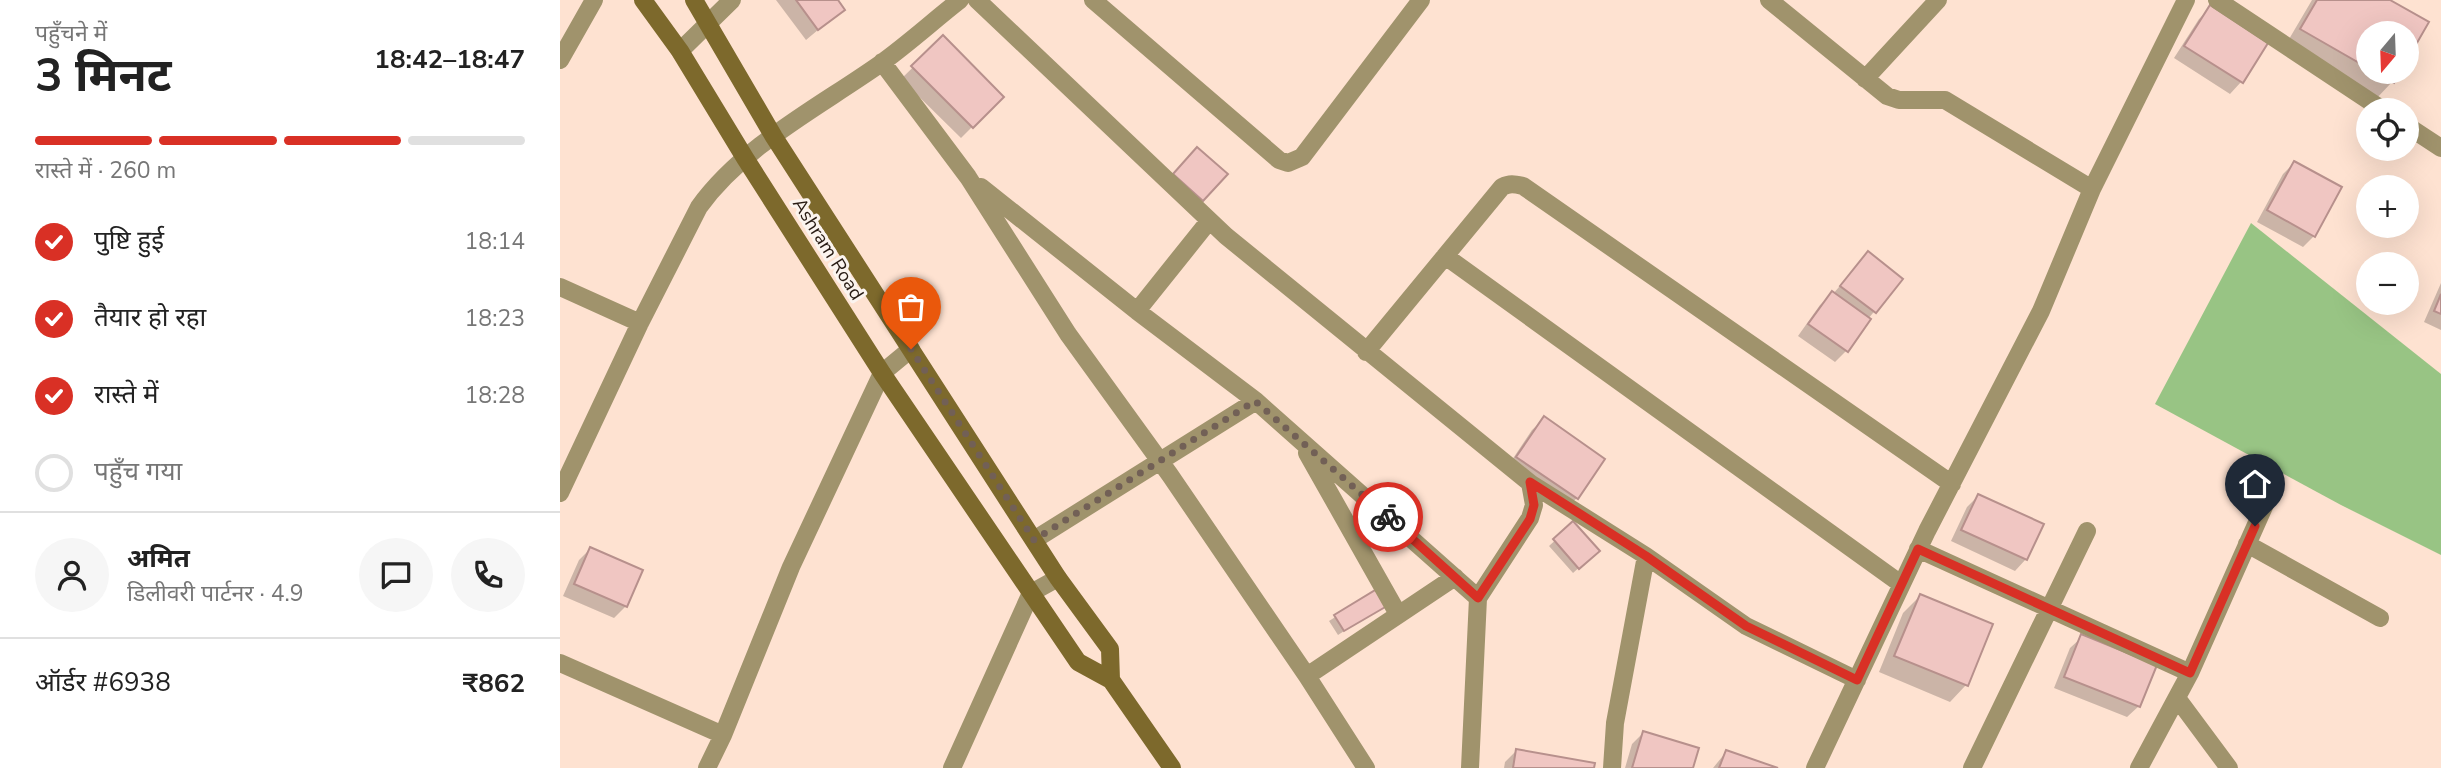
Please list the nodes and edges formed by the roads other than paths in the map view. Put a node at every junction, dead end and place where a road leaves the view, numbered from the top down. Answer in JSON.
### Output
{"nodes":[{"id":1,"x":594,"y":0,"type":"edge"},
{"id":2,"x":643,"y":0,"type":"edge"},
{"id":3,"x":694,"y":0,"type":"edge"},
{"id":4,"x":732,"y":0,"type":"edge"},
{"id":5,"x":960,"y":0,"type":"edge"},
{"id":6,"x":977,"y":0,"type":"edge"},
{"id":7,"x":1093,"y":0,"type":"edge"},
{"id":8,"x":1421,"y":0,"type":"edge"},
{"id":9,"x":1769,"y":0,"type":"edge"},
{"id":10,"x":1938,"y":0,"type":"edge"},
{"id":11,"x":2186,"y":0,"type":"edge"},
{"id":12,"x":2217,"y":0,"type":"edge"},
{"id":13,"x":707,"y":22,"type":"junction"},
{"id":14,"x":680,"y":51,"type":"junction"},
{"id":15,"x":560,"y":60,"type":"edge"},
{"id":16,"x":883,"y":62,"type":"junction"},
{"id":17,"x":1865,"y":79,"type":"junction"},
{"id":18,"x":2365,"y":98,"type":"edge"},
{"id":19,"x":2419,"y":134,"type":"edge"},
{"id":20,"x":774,"y":136,"type":"junction"},
{"id":21,"x":2441,"y":149,"type":"edge"},
{"id":22,"x":745,"y":158,"type":"junction"},
{"id":23,"x":968,"y":177,"type":"junction"},
{"id":24,"x":2092,"y":189,"type":"junction"},
{"id":25,"x":1209,"y":221,"type":"junction"},
{"id":26,"x":1445,"y":256,"type":"junction"},
{"id":27,"x":560,"y":287,"type":"edge"},
{"id":28,"x":1137,"y":311,"type":"junction"},
{"id":29,"x":640,"y":323,"type":"junction"},
{"id":30,"x":911,"y":349,"type":"junction"},
{"id":31,"x":1366,"y":352,"type":"junction"},
{"id":32,"x":882,"y":373,"type":"junction"},
{"id":33,"x":1255,"y":401,"type":"junction"},
{"id":34,"x":1299,"y":439,"type":"junction"},
{"id":35,"x":1160,"y":461,"type":"junction"},
{"id":36,"x":1530,"y":482,"type":"junction"},
{"id":37,"x":1952,"y":484,"type":"junction"},
{"id":38,"x":2271,"y":491,"type":"dead end"},
{"id":39,"x":560,"y":493,"type":"edge"},
{"id":40,"x":2087,"y":531,"type":"dead end"},
{"id":41,"x":1034,"y":540,"type":"junction"},
{"id":42,"x":2247,"y":544,"type":"junction"},
{"id":43,"x":1918,"y":549,"type":"junction"},
{"id":44,"x":1646,"y":556,"type":"junction"},
{"id":45,"x":1455,"y":577,"type":"junction"},
{"id":46,"x":1058,"y":578,"type":"junction"},
{"id":47,"x":1901,"y":584,"type":"junction"},
{"id":48,"x":1031,"y":593,"type":"junction"},
{"id":49,"x":1478,"y":598,"type":"junction"},
{"id":50,"x":2049,"y":609,"type":"junction"},
{"id":51,"x":1398,"y":614,"type":"junction"},
{"id":52,"x":2380,"y":618,"type":"dead end"},
{"id":53,"x":560,"y":663,"type":"edge"},
{"id":54,"x":2190,"y":673,"type":"junction"},
{"id":55,"x":1307,"y":676,"type":"junction"},
{"id":56,"x":1111,"y":680,"type":"junction"},
{"id":57,"x":1857,"y":680,"type":"junction"},
{"id":58,"x":2177,"y":698,"type":"junction"},
{"id":59,"x":723,"y":735,"type":"junction"},
{"id":60,"x":707,"y":768,"type":"edge"},
{"id":61,"x":953,"y":768,"type":"edge"},
{"id":62,"x":1172,"y":768,"type":"edge"},
{"id":63,"x":1366,"y":768,"type":"edge"},
{"id":64,"x":1471,"y":768,"type":"edge"},
{"id":65,"x":1612,"y":768,"type":"edge"},
{"id":66,"x":1815,"y":768,"type":"edge"},
{"id":67,"x":1972,"y":768,"type":"edge"},
{"id":68,"x":2139,"y":768,"type":"edge"},
{"id":69,"x":2229,"y":768,"type":"edge"}],
"edges":[{"from":1,"to":15,"type":"street"},
{"from":2,"to":14,"type":"street","name":"Ashram Road"},
{"from":3,"to":13,"type":"street","name":"Ashram Road"},
{"from":4,"to":13,"type":"street"},
{"from":5,"to":16,"type":"street"},
{"from":6,"to":25,"type":"street"},
{"from":7,"to":8,"type":"street"},
{"from":9,"to":17,"type":"street"},
{"from":10,"to":17,"type":"street"},
{"from":11,"to":24,"type":"street"},
{"from":12,"to":18,"type":"street"},
{"from":13,"to":14,"type":"street"},
{"from":13,"to":20,"type":"street","name":"Ashram Road"},
{"from":14,"to":22,"type":"street","name":"Ashram Road"},
{"from":16,"to":20,"type":"street"},
{"from":16,"to":23,"type":"street"},
{"from":17,"to":24,"type":"street"},
{"from":19,"to":21,"type":"street"},
{"from":20,"to":22,"type":"street"},
{"from":20,"to":30,"type":"street","name":"Ashram Road"},
{"from":22,"to":29,"type":"street"},
{"from":22,"to":32,"type":"street","name":"Ashram Road"},
{"from":23,"to":28,"type":"street"},
{"from":23,"to":35,"type":"street"},
{"from":24,"to":37,"type":"street"},
{"from":25,"to":28,"type":"street"},
{"from":25,"to":31,"type":"street"},
{"from":26,"to":31,"type":"street"},
{"from":26,"to":37,"type":"street"},
{"from":26,"to":47,"type":"street"},
{"from":27,"to":29,"type":"street"},
{"from":28,"to":33,"type":"street"},
{"from":29,"to":39,"type":"street"},
{"from":30,"to":32,"type":"street"},
{"from":30,"to":41,"type":"street","name":"Ashram Road"},
{"from":31,"to":36,"type":"street"},
{"from":32,"to":48,"type":"street","name":"Ashram Road"},
{"from":32,"to":59,"type":"street"},
{"from":33,"to":34,"type":"street"},
{"from":33,"to":35,"type":"street"},
{"from":34,"to":45,"type":"street"},
{"from":34,"to":51,"type":"street"},
{"from":35,"to":41,"type":"street"},
{"from":35,"to":55,"type":"street"},
{"from":36,"to":44,"type":"street"},
{"from":36,"to":49,"type":"street"},
{"from":37,"to":43,"type":"street"},
{"from":38,"to":42,"type":"street"},
{"from":40,"to":50,"type":"street"},
{"from":41,"to":46,"type":"street","name":"Ashram Road"},
{"from":42,"to":52,"type":"street"},
{"from":42,"to":54,"type":"street"},
{"from":43,"to":47,"type":"street"},
{"from":43,"to":50,"type":"street"},
{"from":44,"to":57,"type":"street"},
{"from":44,"to":65,"type":"street"},
{"from":45,"to":49,"type":"street"},
{"from":45,"to":51,"type":"street"},
{"from":46,"to":48,"type":"street"},
{"from":46,"to":56,"type":"street","name":"Ashram Road"},
{"from":47,"to":57,"type":"street"},
{"from":48,"to":56,"type":"street","name":"Ashram Road"},
{"from":48,"to":61,"type":"street"},
{"from":49,"to":64,"type":"street"},
{"from":50,"to":54,"type":"street"},
{"from":50,"to":67,"type":"street"},
{"from":51,"to":55,"type":"street"},
{"from":53,"to":59,"type":"street"},
{"from":54,"to":58,"type":"street"},
{"from":55,"to":63,"type":"street"},
{"from":56,"to":62,"type":"street","name":"Ashram Road"},
{"from":57,"to":66,"type":"street"},
{"from":58,"to":68,"type":"street"},
{"from":58,"to":69,"type":"street"},
{"from":59,"to":60,"type":"street"}]}
